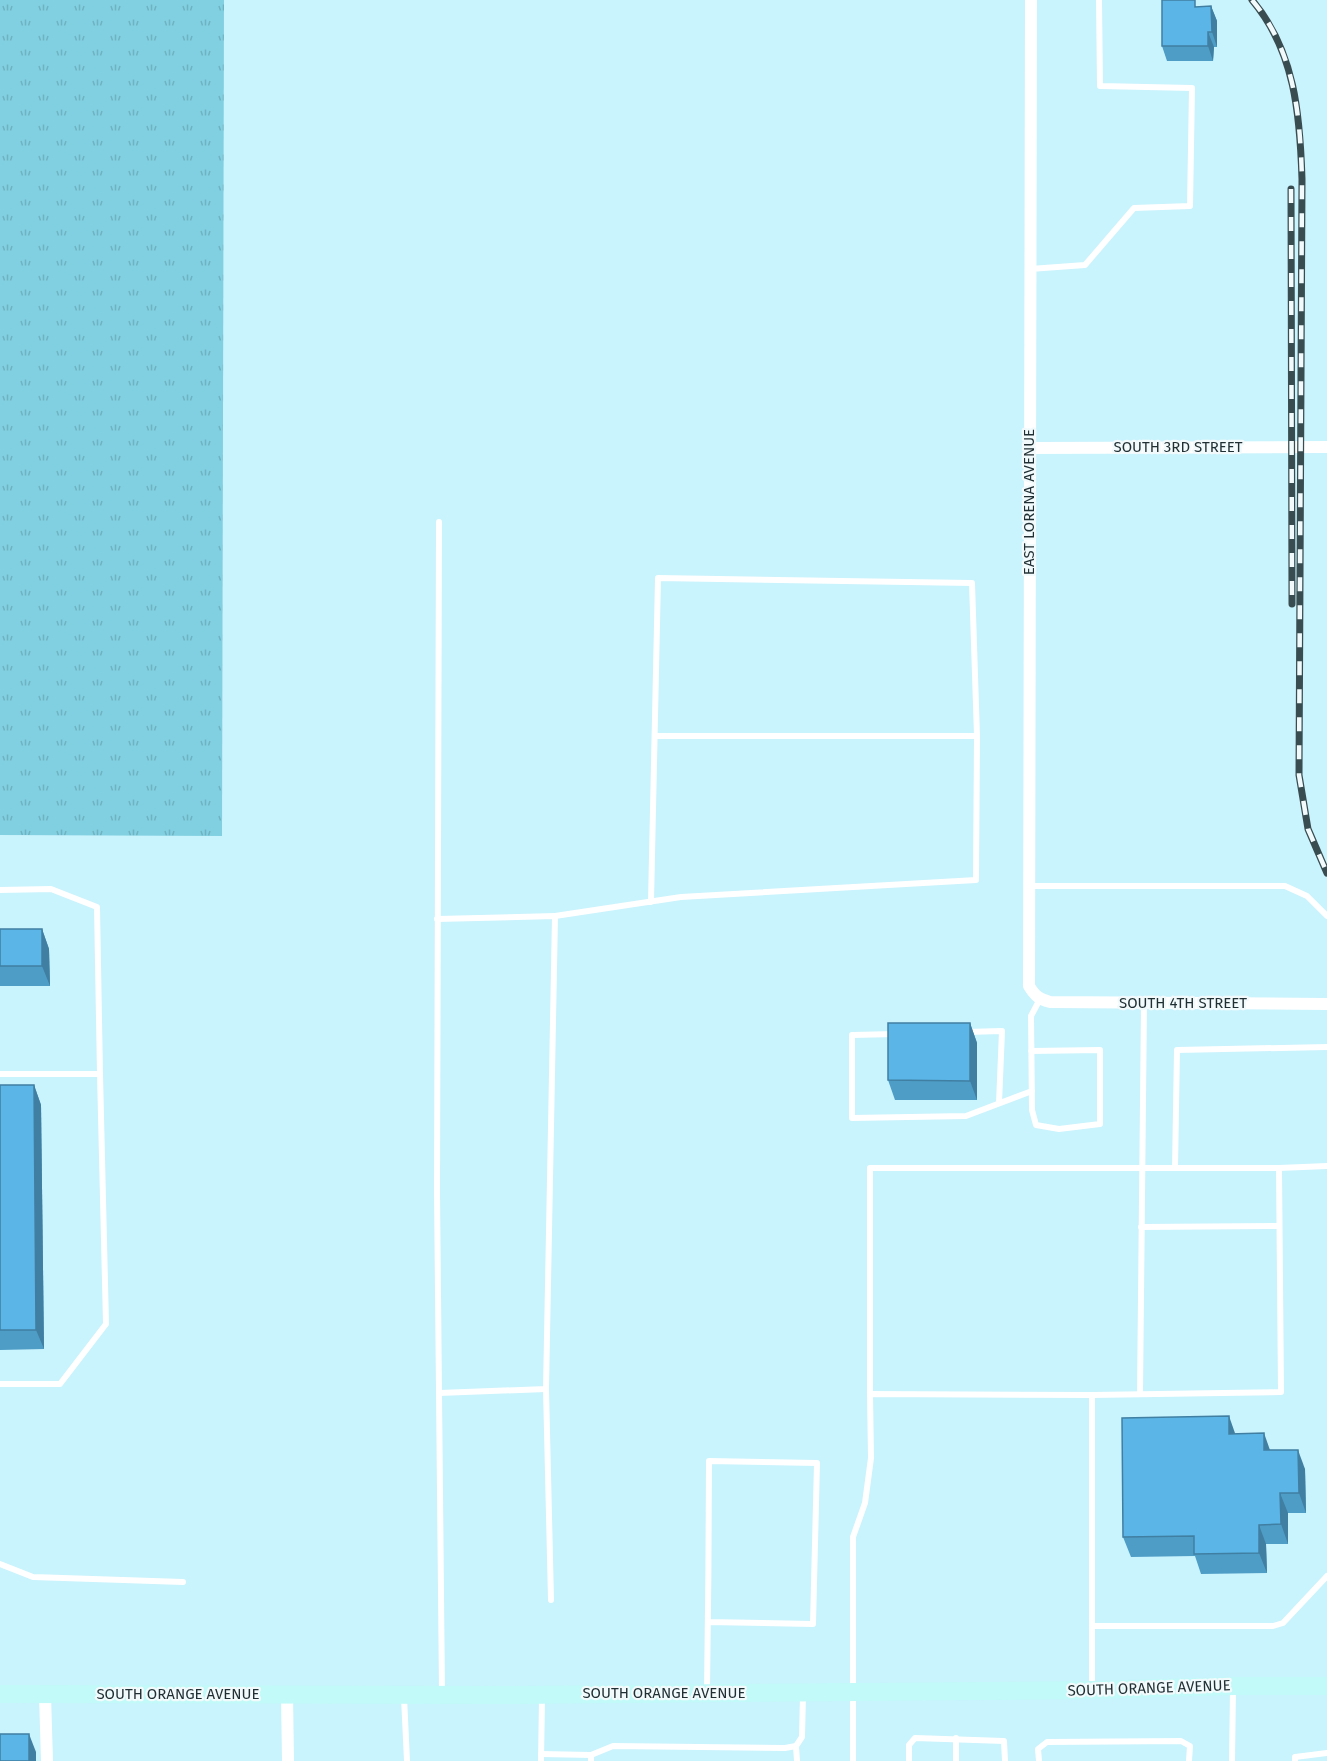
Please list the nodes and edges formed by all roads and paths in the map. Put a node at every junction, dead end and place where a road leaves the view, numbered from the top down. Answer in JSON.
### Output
{"nodes":[{"id":1,"x":1031,"y":0,"type":"edge"},
{"id":2,"x":1099,"y":0,"type":"edge"},
{"id":3,"x":1030,"y":269,"type":"junction"},
{"id":4,"x":1327,"y":447,"type":"edge"},
{"id":5,"x":1029,"y":448,"type":"junction"},
{"id":6,"x":439,"y":522,"type":"dead end"},
{"id":7,"x":655,"y":736,"type":"junction"},
{"id":8,"x":977,"y":736,"type":"junction"},
{"id":9,"x":1029,"y":886,"type":"junction"},
{"id":10,"x":0,"y":890,"type":"edge"},
{"id":11,"x":651,"y":902,"type":"junction"},
{"id":12,"x":555,"y":916,"type":"junction"},
{"id":13,"x":1327,"y":916,"type":"edge"},
{"id":14,"x":437,"y":919,"type":"junction"},
{"id":15,"x":1040,"y":999,"type":"junction"},
{"id":16,"x":1144,"y":1003,"type":"junction"},
{"id":17,"x":1327,"y":1004,"type":"edge"},
{"id":18,"x":956,"y":1033,"type":"edge"},
{"id":19,"x":909,"y":1034,"type":"edge"},
{"id":20,"x":1327,"y":1047,"type":"edge"},
{"id":21,"x":1031,"y":1051,"type":"junction"},
{"id":22,"x":0,"y":1074,"type":"edge"},
{"id":23,"x":100,"y":1074,"type":"junction"},
{"id":24,"x":1032,"y":1091,"type":"junction"},
{"id":25,"x":999,"y":1103,"type":"junction"},
{"id":26,"x":1327,"y":1166,"type":"edge"},
{"id":27,"x":1142,"y":1168,"type":"junction"},
{"id":28,"x":1175,"y":1168,"type":"junction"},
{"id":29,"x":1279,"y":1168,"type":"junction"},
{"id":30,"x":1279,"y":1226,"type":"junction"},
{"id":31,"x":1141,"y":1227,"type":"junction"},
{"id":32,"x":0,"y":1384,"type":"edge"},
{"id":33,"x":546,"y":1389,"type":"junction"},
{"id":34,"x":439,"y":1393,"type":"junction"},
{"id":35,"x":870,"y":1394,"type":"junction"},
{"id":36,"x":1140,"y":1394,"type":"junction"},
{"id":37,"x":1092,"y":1395,"type":"junction"},
{"id":38,"x":0,"y":1564,"type":"edge"},
{"id":39,"x":1327,"y":1576,"type":"edge"},
{"id":40,"x":183,"y":1582,"type":"dead end"},
{"id":41,"x":551,"y":1600,"type":"dead end"},
{"id":42,"x":708,"y":1622,"type":"junction"},
{"id":43,"x":1092,"y":1626,"type":"junction"},
{"id":44,"x":1234,"y":1686,"type":"junction"},
{"id":45,"x":1327,"y":1686,"type":"edge"},
{"id":46,"x":1092,"y":1690,"type":"junction"},
{"id":47,"x":803,"y":1692,"type":"junction"},
{"id":48,"x":853,"y":1692,"type":"junction"},
{"id":49,"x":287,"y":1693,"type":"junction"},
{"id":50,"x":707,"y":1693,"type":"junction"},
{"id":51,"x":0,"y":1694,"type":"edge"},
{"id":52,"x":404,"y":1694,"type":"junction"},
{"id":53,"x":442,"y":1694,"type":"junction"},
{"id":54,"x":542,"y":1694,"type":"junction"},
{"id":55,"x":45,"y":1695,"type":"junction"},
{"id":56,"x":956,"y":1738,"type":"junction"},
{"id":57,"x":796,"y":1746,"type":"junction"},
{"id":58,"x":1327,"y":1753,"type":"edge"},
{"id":59,"x":541,"y":1757,"type":"edge"},
{"id":60,"x":591,"y":1758,"type":"edge"},
{"id":61,"x":46,"y":1761,"type":"edge"},
{"id":62,"x":288,"y":1761,"type":"edge"},
{"id":63,"x":407,"y":1761,"type":"edge"},
{"id":64,"x":797,"y":1761,"type":"edge"},
{"id":65,"x":853,"y":1761,"type":"edge"},
{"id":66,"x":909,"y":1761,"type":"edge"},
{"id":67,"x":956,"y":1761,"type":"edge"},
{"id":68,"x":1005,"y":1761,"type":"edge"},
{"id":69,"x":1039,"y":1761,"type":"edge"},
{"id":70,"x":1189,"y":1761,"type":"edge"},
{"id":71,"x":1232,"y":1761,"type":"edge"},
{"id":72,"x":1295,"y":1761,"type":"edge"}],
"edges":[{"from":1,"to":3,"type":"street","name":"EAST LORENA AVENUE"},
{"from":2,"to":3,"type":"lane"},
{"from":3,"to":5,"type":"street","name":"EAST LORENA AVENUE"},
{"from":4,"to":5,"type":"street","name":"SOUTH 3RD STREET"},
{"from":5,"to":9,"type":"street","name":"EAST LORENA AVENUE"},
{"from":6,"to":14,"type":"lane"},
{"from":7,"to":8,"type":"lane"},
{"from":7,"to":8,"type":"lane"},
{"from":7,"to":11,"type":"lane"},
{"from":8,"to":11,"type":"lane"},
{"from":9,"to":13,"type":"lane"},
{"from":9,"to":15,"type":"street","name":"EAST LORENA AVENUE"},
{"from":10,"to":23,"type":"lane"},
{"from":11,"to":12,"type":"lane"},
{"from":12,"to":14,"type":"lane"},
{"from":12,"to":33,"type":"lane"},
{"from":14,"to":34,"type":"lane"},
{"from":15,"to":16,"type":"street","name":"SOUTH 4TH STREET"},
{"from":15,"to":21,"type":"lane"},
{"from":16,"to":17,"type":"street","name":"SOUTH 4TH STREET"},
{"from":16,"to":27,"type":"lane"},
{"from":18,"to":25,"type":"lane"},
{"from":19,"to":25,"type":"lane"},
{"from":20,"to":28,"type":"lane"},
{"from":21,"to":24,"type":"lane"},
{"from":21,"to":24,"type":"lane"},
{"from":22,"to":23,"type":"lane"},
{"from":23,"to":32,"type":"lane"},
{"from":24,"to":25,"type":"lane"},
{"from":26,"to":29,"type":"lane"},
{"from":27,"to":28,"type":"lane"},
{"from":27,"to":31,"type":"lane"},
{"from":27,"to":35,"type":"lane"},
{"from":28,"to":29,"type":"lane"},
{"from":29,"to":30,"type":"lane"},
{"from":30,"to":31,"type":"lane"},
{"from":30,"to":36,"type":"lane"},
{"from":31,"to":36,"type":"lane"},
{"from":33,"to":34,"type":"lane"},
{"from":33,"to":41,"type":"lane"},
{"from":34,"to":53,"type":"lane"},
{"from":35,"to":37,"type":"lane"},
{"from":35,"to":48,"type":"lane"},
{"from":36,"to":37,"type":"lane"},
{"from":37,"to":43,"type":"lane"},
{"from":38,"to":40,"type":"lane"},
{"from":39,"to":43,"type":"lane"},
{"from":42,"to":42,"type":"lane"},
{"from":42,"to":50,"type":"lane"},
{"from":43,"to":46,"type":"lane"},
{"from":44,"to":45,"type":"street","name":"SOUTH ORANGE AVENUE"},
{"from":44,"to":46,"type":"street","name":"SOUTH ORANGE AVENUE"},
{"from":44,"to":71,"type":"lane"},
{"from":46,"to":48,"type":"street","name":"SOUTH ORANGE AVENUE"},
{"from":47,"to":48,"type":"street","name":"SOUTH ORANGE AVENUE"},
{"from":47,"to":50,"type":"street","name":"SOUTH ORANGE AVENUE"},
{"from":47,"to":57,"type":"lane"},
{"from":48,"to":65,"type":"lane"},
{"from":49,"to":52,"type":"street","name":"SOUTH ORANGE AVENUE"},
{"from":49,"to":55,"type":"street","name":"SOUTH ORANGE AVENUE"},
{"from":49,"to":62,"type":"street"},
{"from":50,"to":54,"type":"street","name":"SOUTH ORANGE AVENUE"},
{"from":51,"to":55,"type":"street","name":"SOUTH ORANGE AVENUE"},
{"from":52,"to":53,"type":"street","name":"SOUTH ORANGE AVENUE"},
{"from":52,"to":63,"type":"lane"},
{"from":53,"to":54,"type":"street","name":"SOUTH ORANGE AVENUE"},
{"from":54,"to":59,"type":"lane"},
{"from":55,"to":61,"type":"street"},
{"from":56,"to":66,"type":"lane"},
{"from":56,"to":67,"type":"lane"},
{"from":56,"to":68,"type":"lane"},
{"from":57,"to":60,"type":"lane"},
{"from":57,"to":64,"type":"lane"},
{"from":58,"to":72,"type":"lane"},
{"from":59,"to":60,"type":"lane"},
{"from":69,"to":70,"type":"lane"}]}
